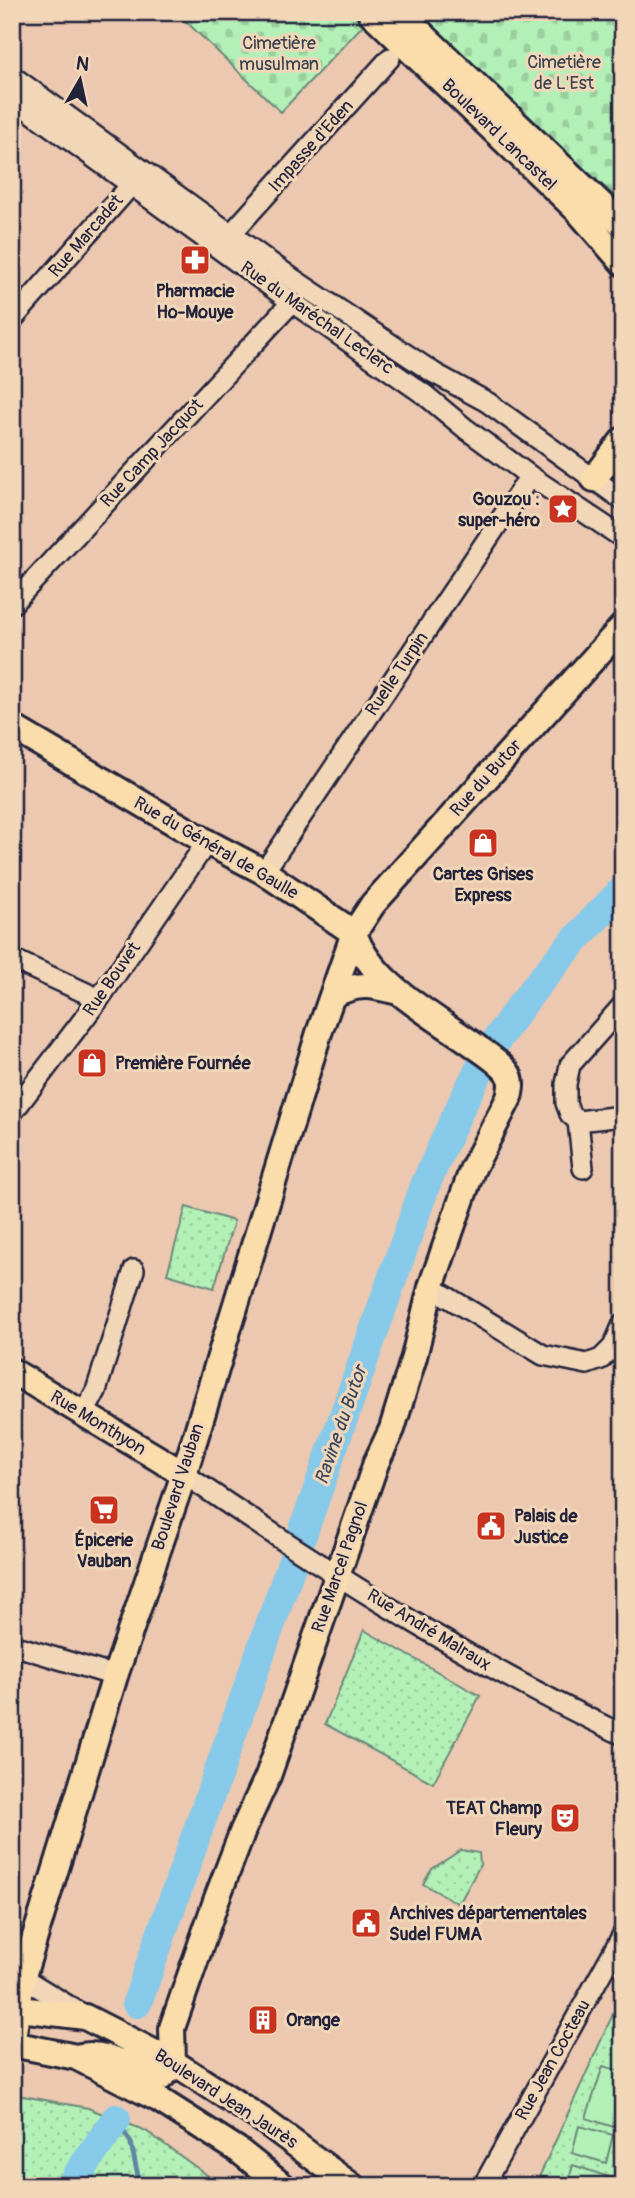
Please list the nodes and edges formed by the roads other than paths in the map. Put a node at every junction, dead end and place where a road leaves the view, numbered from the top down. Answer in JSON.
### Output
{"nodes":[{"id":1,"x":370,"y":12,"type":"edge"},
{"id":2,"x":399,"y":12,"type":"edge"},
{"id":3,"x":390,"y":58,"type":"dead end"},
{"id":4,"x":12,"y":76,"type":"edge"},
{"id":5,"x":12,"y":98,"type":"edge"},
{"id":6,"x":132,"y":184,"type":"junction"},
{"id":7,"x":621,"y":223,"type":"edge"},
{"id":8,"x":232,"y":234,"type":"junction"},
{"id":9,"x":623,"y":263,"type":"edge"},
{"id":10,"x":292,"y":302,"type":"junction"},
{"id":11,"x":12,"y":320,"type":"edge"},
{"id":12,"x":623,"y":440,"type":"edge"},
{"id":13,"x":530,"y":476,"type":"junction"},
{"id":14,"x":594,"y":479,"type":"junction"},
{"id":15,"x":623,"y":500,"type":"edge"},
{"id":16,"x":585,"y":511,"type":"junction"},
{"id":17,"x":623,"y":538,"type":"edge"},
{"id":18,"x":12,"y":604,"type":"edge"},
{"id":19,"x":623,"y":626,"type":"edge"},
{"id":20,"x":12,"y":727,"type":"edge"},
{"id":21,"x":207,"y":842,"type":"junction"},
{"id":22,"x":264,"y":873,"type":"junction"},
{"id":23,"x":354,"y":933,"type":"junction"},
{"id":24,"x":12,"y":959,"type":"edge"},
{"id":25,"x":399,"y":992,"type":"junction"},
{"id":26,"x":333,"y":995,"type":"junction"},
{"id":27,"x":99,"y":999,"type":"junction"},
{"id":28,"x":623,"y":1005,"type":"edge"},
{"id":29,"x":509,"y":1074,"type":"joint"},
{"id":30,"x":12,"y":1113,"type":"edge"},
{"id":31,"x":623,"y":1116,"type":"edge"},
{"id":32,"x":578,"y":1122,"type":"junction"},
{"id":33,"x":583,"y":1168,"type":"dead end"},
{"id":34,"x":134,"y":1270,"type":"dead end"},
{"id":35,"x":431,"y":1287,"type":"junction"},
{"id":36,"x":423,"y":1312,"type":"junction"},
{"id":37,"x":470,"y":1312,"type":"junction"},
{"id":38,"x":623,"y":1324,"type":"edge"},
{"id":39,"x":12,"y":1371,"type":"edge"},
{"id":40,"x":83,"y":1415,"type":"junction"},
{"id":41,"x":184,"y":1474,"type":"junction"},
{"id":42,"x":331,"y":1572,"type":"junction"},
{"id":43,"x":12,"y":1651,"type":"edge"},
{"id":44,"x":116,"y":1676,"type":"junction"},
{"id":45,"x":623,"y":1735,"type":"edge"},
{"id":46,"x":623,"y":1934,"type":"edge"},
{"id":47,"x":18,"y":1973,"type":"edge"},
{"id":48,"x":15,"y":2008,"type":"edge"},
{"id":49,"x":85,"y":2017,"type":"junction"},
{"id":50,"x":12,"y":2044,"type":"edge"},
{"id":51,"x":76,"y":2057,"type":"junction"},
{"id":52,"x":173,"y":2062,"type":"junction"},
{"id":53,"x":283,"y":2186,"type":"edge"},
{"id":54,"x":352,"y":2186,"type":"edge"},
{"id":55,"x":483,"y":2186,"type":"edge"}],
"edges":[{"from":1,"to":9,"type":"main road","name":"Boulevard Lancastel"},
{"from":2,"to":7,"type":"main road"},
{"from":3,"to":8,"type":"street","name":"Impasse d'Eden"},
{"from":4,"to":8,"type":"street","name":"Rue du Maréchal Leclerc"},
{"from":5,"to":6,"type":"street","name":"Rue du Maréchal Leclerc"},
{"from":6,"to":10,"type":"street","name":"Rue du Maréchal Leclerc"},
{"from":6,"to":11,"type":"street","name":"Rue Marcadet"},
{"from":8,"to":14,"type":"street","name":"Rue du Maréchal Leclerc"},
{"from":10,"to":13,"type":"street","name":"Rue du Maréchal Leclerc"},
{"from":10,"to":18,"type":"street","name":"Rue Camp Jacquot"},
{"from":12,"to":14,"type":"main road"},
{"from":13,"to":16,"type":"street","name":"Rue du Maréchal Leclerc"},
{"from":13,"to":22,"type":"street","name":"Ruelle Turpin"},
{"from":14,"to":15,"type":"street","name":"Rue du Maréchal Leclerc"},
{"from":14,"to":16,"type":"street"},
{"from":16,"to":17,"type":"street","name":"Rue du Maréchal Leclerc"},
{"from":19,"to":23,"type":"main road","name":"Rue du Butor"},
{"from":20,"to":21,"type":"main road","name":"Rue du Général de Gaulle"},
{"from":21,"to":22,"type":"main road","name":"Rue du Général de Gaulle"},
{"from":21,"to":27,"type":"street","name":"Rue Bouvet"},
{"from":22,"to":23,"type":"main road","name":"Rue du Général de Gaulle"},
{"from":23,"to":25,"type":"main road","name":"Rue du Général de Gaulle"},
{"from":23,"to":26,"type":"main road","name":"Boulevard Vauban"},
{"from":24,"to":27,"type":"street"},
{"from":25,"to":26,"type":"main road","name":"Rue du Général de Gaulle"},
{"from":25,"to":29,"type":"main road","name":"Rue du Général de Gaulle"},
{"from":26,"to":41,"type":"main road","name":"Boulevard Vauban"},
{"from":27,"to":30,"type":"street","name":"Rue Bouvet"},
{"from":28,"to":32,"type":"street"},
{"from":29,"to":35,"type":"main road","name":"Rue Marcel Pagnol"},
{"from":31,"to":32,"type":"street"},
{"from":32,"to":33,"type":"street"},
{"from":34,"to":40,"type":"street"},
{"from":35,"to":36,"type":"main road","name":"Rue Marcel Pagnol"},
{"from":35,"to":37,"type":"street"},
{"from":36,"to":37,"type":"street"},
{"from":36,"to":42,"type":"main road","name":"Rue Marcel Pagnol"},
{"from":37,"to":38,"type":"street"},
{"from":39,"to":40,"type":"main road","name":"Rue Monthyon"},
{"from":40,"to":41,"type":"main road","name":"Rue Monthyon"},
{"from":41,"to":42,"type":"street","name":"Rue André Malraux"},
{"from":41,"to":44,"type":"main road","name":"Boulevard Vauban"},
{"from":42,"to":45,"type":"street","name":"Rue André Malraux"},
{"from":42,"to":52,"type":"main road","name":"Rue Marcel Pagnol"},
{"from":43,"to":44,"type":"street"},
{"from":44,"to":47,"type":"main road","name":"Boulevard Vauban"},
{"from":46,"to":55,"type":"street","name":"Rue Jean Cocteau"},
{"from":47,"to":48,"type":"main road","name":"Boulevard Vauban"},
{"from":47,"to":49,"type":"street"},
{"from":48,"to":49,"type":"main road","name":"Boulevard Jean Jaurès"},
{"from":48,"to":50,"type":"main road","name":"Boulevard Vauban"},
{"from":49,"to":52,"type":"main road","name":"Boulevard Jean Jaurès"},
{"from":50,"to":51,"type":"main road","name":"Boulevard Jean Jaurès"},
{"from":51,"to":52,"type":"main road"},
{"from":51,"to":53,"type":"main road","name":"Boulevard Jean Jaurès"},
{"from":52,"to":54,"type":"main road","name":"Boulevard Jean Jaurès"}]}
